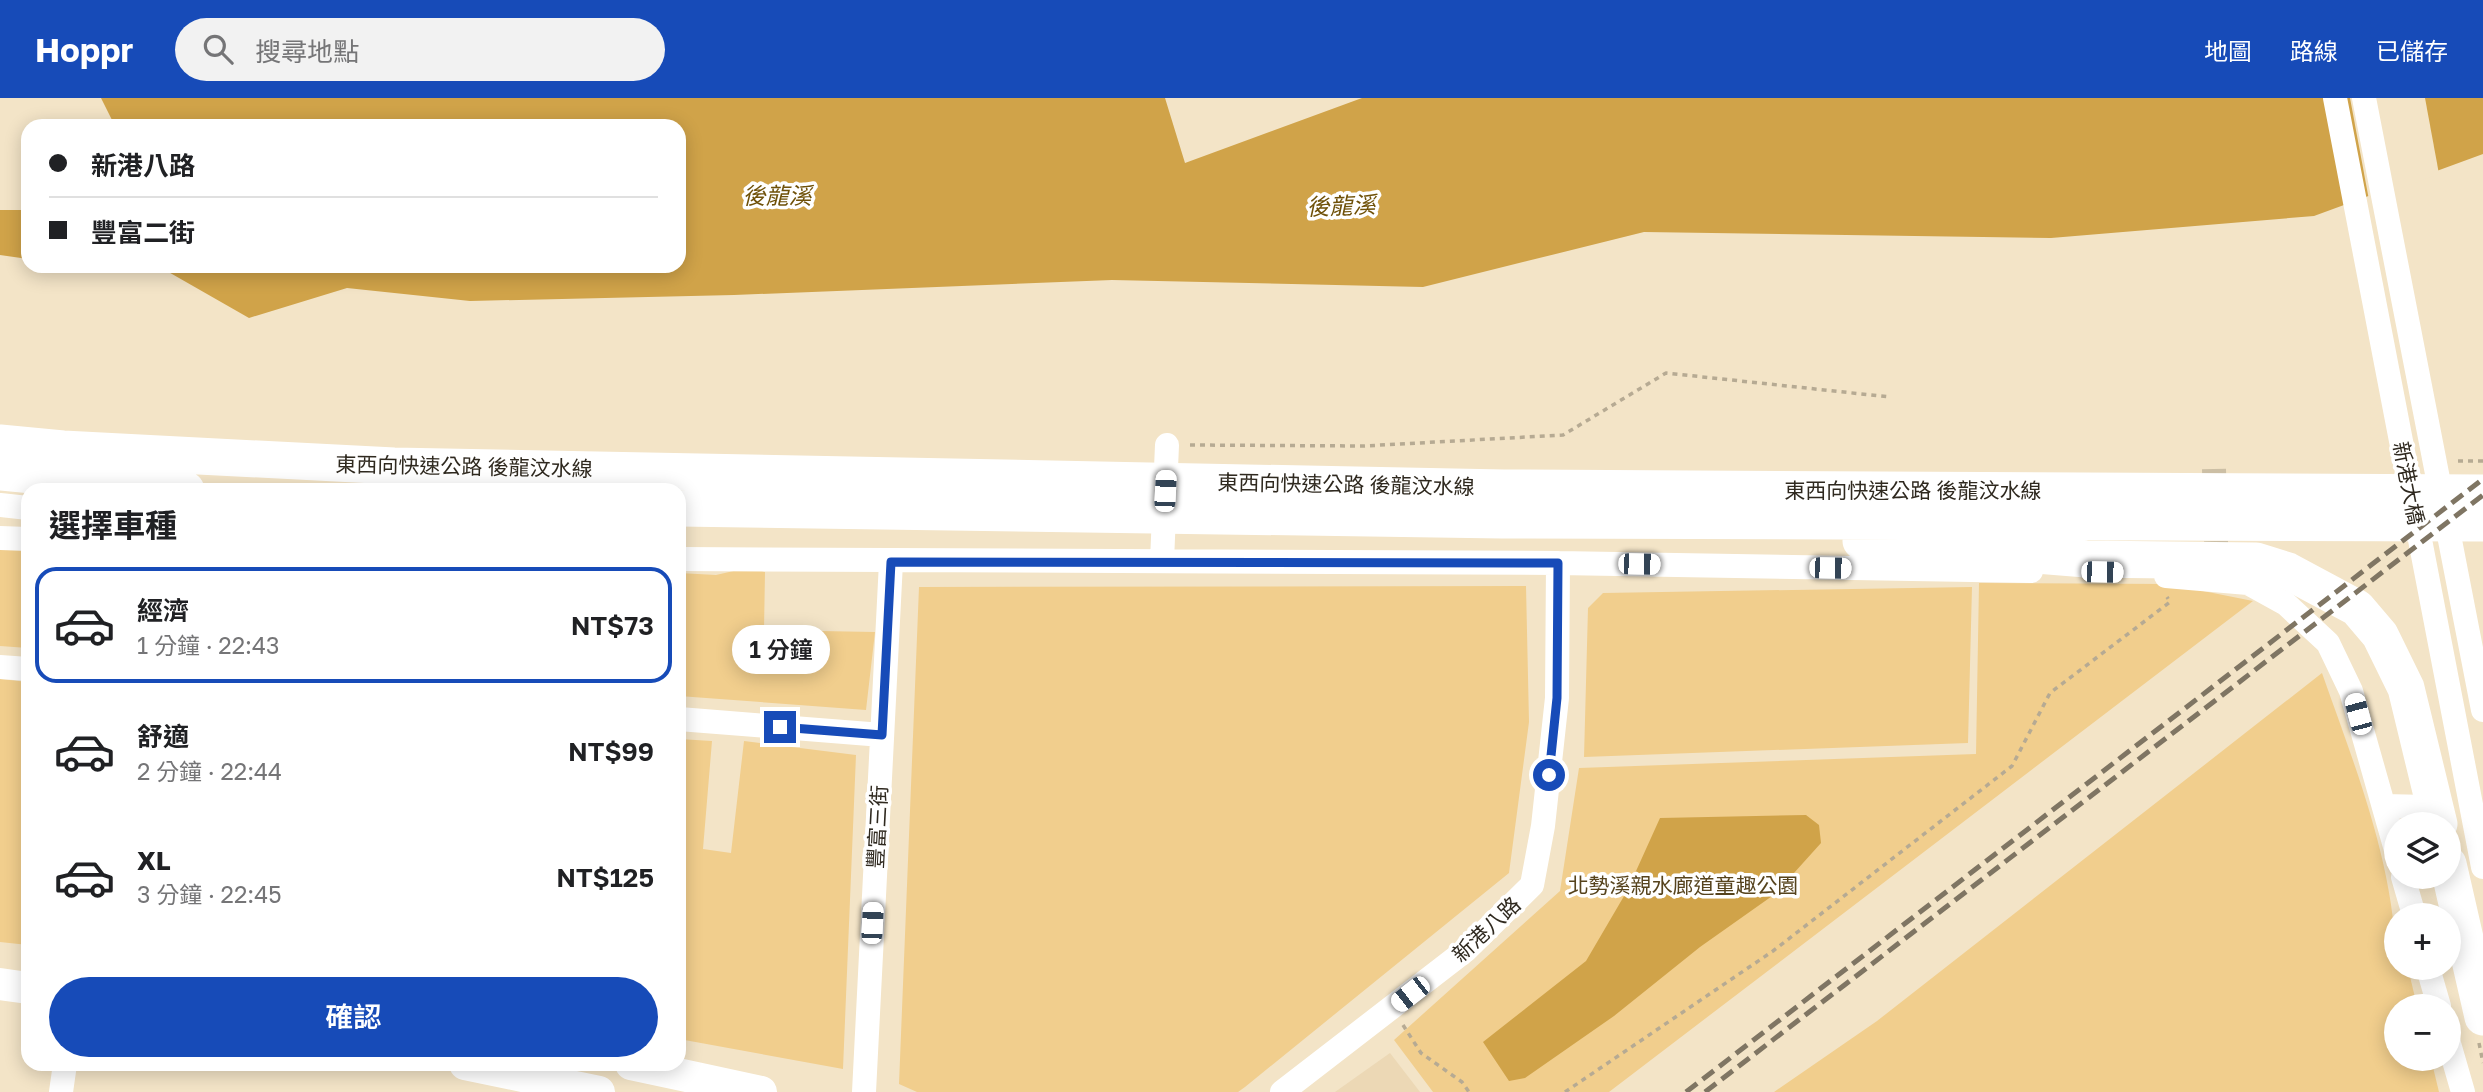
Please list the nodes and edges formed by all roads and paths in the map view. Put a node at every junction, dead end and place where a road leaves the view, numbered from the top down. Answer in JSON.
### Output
{"nodes":[{"id":1,"x":2335,"y":98,"type":"edge"},
{"id":2,"x":2364,"y":98,"type":"edge"},
{"id":3,"x":1890,"y":397,"type":"dead end"},
{"id":4,"x":0,"y":421,"type":"edge"},
{"id":5,"x":0,"y":443,"type":"edge"},
{"id":6,"x":1167,"y":445,"type":"joint"},
{"id":7,"x":394,"y":466,"type":"junction"},
{"id":8,"x":0,"y":472,"type":"edge"},
{"id":9,"x":114,"y":483,"type":"edge"},
{"id":10,"x":2483,"y":493,"type":"edge"},
{"id":11,"x":0,"y":494,"type":"edge"},
{"id":12,"x":21,"y":497,"type":"edge"},
{"id":13,"x":1503,"y":504,"type":"junction"},
{"id":14,"x":0,"y":506,"type":"edge"},
{"id":15,"x":21,"y":508,"type":"edge"},
{"id":16,"x":686,"y":508,"type":"edge"},
{"id":17,"x":1574,"y":519,"type":"junction"},
{"id":18,"x":2483,"y":523,"type":"edge"},
{"id":19,"x":0,"y":538,"type":"edge"},
{"id":20,"x":21,"y":539,"type":"edge"},
{"id":21,"x":686,"y":552,"type":"edge"},
{"id":22,"x":686,"y":559,"type":"edge"},
{"id":23,"x":797,"y":560,"type":"junction"},
{"id":24,"x":1162,"y":561,"type":"junction"},
{"id":25,"x":891,"y":562,"type":"junction"},
{"id":26,"x":1558,"y":563,"type":"junction"},
{"id":27,"x":2165,"y":592,"type":"dead end"},
{"id":28,"x":0,"y":667,"type":"edge"},
{"id":29,"x":21,"y":669,"type":"edge"},
{"id":30,"x":2483,"y":709,"type":"edge"},
{"id":31,"x":686,"y":720,"type":"edge"},
{"id":32,"x":882,"y":735,"type":"junction"},
{"id":33,"x":2384,"y":806,"type":"junction"},
{"id":34,"x":2386,"y":812,"type":"edge"},
{"id":35,"x":2417,"y":812,"type":"edge"},
{"id":36,"x":2432,"y":812,"type":"edge"},
{"id":37,"x":2483,"y":867,"type":"edge"},
{"id":38,"x":2454,"y":889,"type":"edge"},
{"id":39,"x":2483,"y":1017,"type":"edge"},
{"id":40,"x":1402,"y":1024,"type":"dead end"},
{"id":41,"x":64,"y":1071,"type":"edge"},
{"id":42,"x":498,"y":1071,"type":"edge"},
{"id":43,"x":664,"y":1071,"type":"edge"},
{"id":44,"x":2457,"y":1071,"type":"edge"},
{"id":45,"x":61,"y":1092,"type":"edge"},
{"id":46,"x":598,"y":1092,"type":"edge"},
{"id":47,"x":761,"y":1092,"type":"edge"},
{"id":48,"x":864,"y":1092,"type":"edge"},
{"id":49,"x":1282,"y":1092,"type":"edge"},
{"id":50,"x":1469,"y":1092,"type":"edge"},
{"id":51,"x":1564,"y":1092,"type":"edge"},
{"id":52,"x":2463,"y":1092,"type":"edge"}],
"edges":[{"from":1,"to":37,"type":"street","name":"新港大橋"},
{"from":2,"to":30,"type":"street","name":"新港大橋"},
{"from":3,"to":6,"type":"path"},
{"from":4,"to":7,"type":"highway"},
{"from":5,"to":7,"type":"highway","name":"東西向快速公路 後龍汶水線"},
{"from":6,"to":24,"type":"street"},
{"from":7,"to":13,"type":"highway","name":"東西向快速公路 後龍汶水線"},
{"from":8,"to":9,"type":"highway"},
{"from":10,"to":13,"type":"highway","name":"東西向快速公路 後龍汶水線"},
{"from":11,"to":12,"type":"highway"},
{"from":13,"to":16,"type":"highway","name":"東西向快速公路 後龍汶水線"},
{"from":13,"to":17,"type":"highway","name":"東西向快速公路 後龍汶水線"},
{"from":14,"to":15,"type":"street"},
{"from":17,"to":18,"type":"highway","name":"東西向快速公路 後龍汶水線"},
{"from":17,"to":36,"type":"highway"},
{"from":19,"to":20,"type":"street"},
{"from":21,"to":23,"type":"street"},
{"from":22,"to":23,"type":"street"},
{"from":23,"to":25,"type":"street"},
{"from":24,"to":25,"type":"street"},
{"from":24,"to":26,"type":"street"},
{"from":25,"to":32,"type":"street","name":"豐富三街"},
{"from":26,"to":33,"type":"street"},
{"from":26,"to":49,"type":"street","name":"新港八路"},
{"from":27,"to":51,"type":"path"},
{"from":28,"to":29,"type":"street"},
{"from":31,"to":32,"type":"street"},
{"from":32,"to":48,"type":"street","name":"豐富三街"},
{"from":33,"to":34,"type":"street"},
{"from":33,"to":35,"type":"street"},
{"from":38,"to":39,"type":"highway"},
{"from":40,"to":50,"type":"path"},
{"from":41,"to":45,"type":"street"},
{"from":42,"to":46,"type":"main road"},
{"from":43,"to":47,"type":"main road"},
{"from":44,"to":52,"type":"street"}]}
